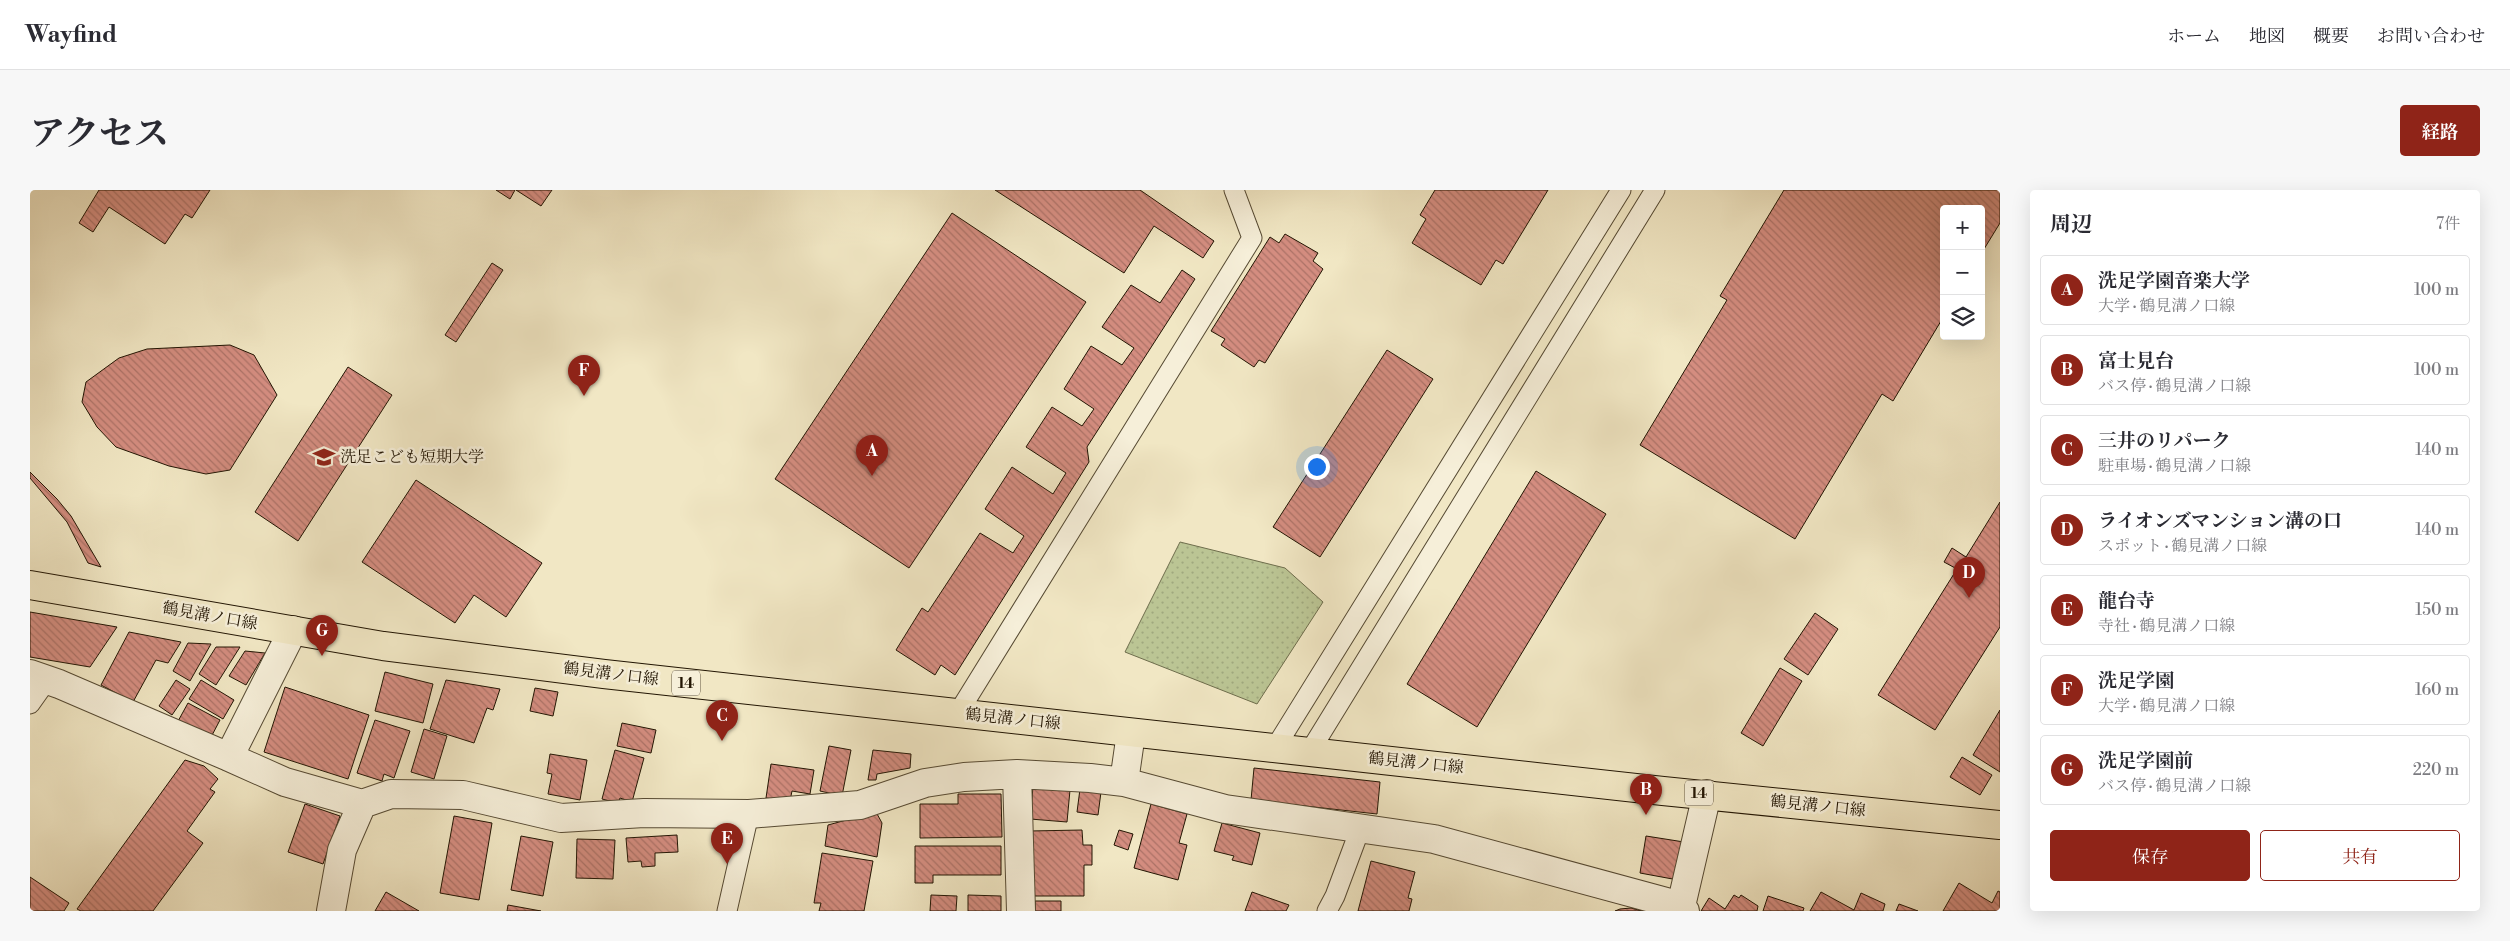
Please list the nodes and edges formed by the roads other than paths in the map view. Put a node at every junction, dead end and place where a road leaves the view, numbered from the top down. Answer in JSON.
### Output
{"nodes":[{"id":1,"x":1234,"y":190,"type":"edge"},
{"id":2,"x":1621,"y":190,"type":"edge"},
{"id":3,"x":1655,"y":190,"type":"edge"},
{"id":4,"x":30,"y":585,"type":"edge"},
{"id":5,"x":293,"y":630,"type":"junction"},
{"id":6,"x":39,"y":677,"type":"edge"},
{"id":7,"x":30,"y":704,"type":"edge"},
{"id":8,"x":958,"y":713,"type":"junction"},
{"id":9,"x":1131,"y":733,"type":"junction"},
{"id":10,"x":1275,"y":748,"type":"junction"},
{"id":11,"x":1310,"y":751,"type":"junction"},
{"id":12,"x":229,"y":758,"type":"junction"},
{"id":13,"x":1017,"y":774,"type":"junction"},
{"id":14,"x":1124,"y":782,"type":"junction"},
{"id":15,"x":1707,"y":794,"type":"junction"},
{"id":16,"x":362,"y":804,"type":"junction"},
{"id":17,"x":749,"y":814,"type":"junction"},
{"id":18,"x":2000,"y":825,"type":"edge"},
{"id":19,"x":1360,"y":830,"type":"junction"},
{"id":20,"x":1683,"y":908,"type":"edge"},
{"id":21,"x":331,"y":911,"type":"edge"},
{"id":22,"x":727,"y":911,"type":"edge"},
{"id":23,"x":1021,"y":911,"type":"edge"},
{"id":24,"x":1327,"y":911,"type":"edge"}],
"edges":[{"from":1,"to":8,"type":"lane"},
{"from":2,"to":10,"type":"lane"},
{"from":3,"to":11,"type":"lane"},
{"from":4,"to":5,"type":"main road","name":"鶴見溝ノ口線","number":"14"},
{"from":5,"to":8,"type":"main road","name":"鶴見溝ノ口線","number":"14"},
{"from":5,"to":12,"type":"street"},
{"from":6,"to":7,"type":"lane"},
{"from":6,"to":12,"type":"street"},
{"from":8,"to":9,"type":"main road","name":"鶴見溝ノ口線","number":"14"},
{"from":9,"to":10,"type":"main road","name":"鶴見溝ノ口線","number":"14"},
{"from":9,"to":14,"type":"street"},
{"from":10,"to":11,"type":"main road","name":"鶴見溝ノ口線","number":"14"},
{"from":11,"to":15,"type":"main road","name":"鶴見溝ノ口線","number":"14"},
{"from":12,"to":16,"type":"street"},
{"from":13,"to":14,"type":"street"},
{"from":13,"to":17,"type":"street"},
{"from":13,"to":23,"type":"street"},
{"from":14,"to":19,"type":"street"},
{"from":15,"to":18,"type":"main road","name":"鶴見溝ノ口線","number":"14"},
{"from":15,"to":20,"type":"street"},
{"from":16,"to":17,"type":"street"},
{"from":16,"to":21,"type":"street"},
{"from":17,"to":22,"type":"lane"},
{"from":19,"to":20,"type":"street"},
{"from":19,"to":24,"type":"lane"}]}
